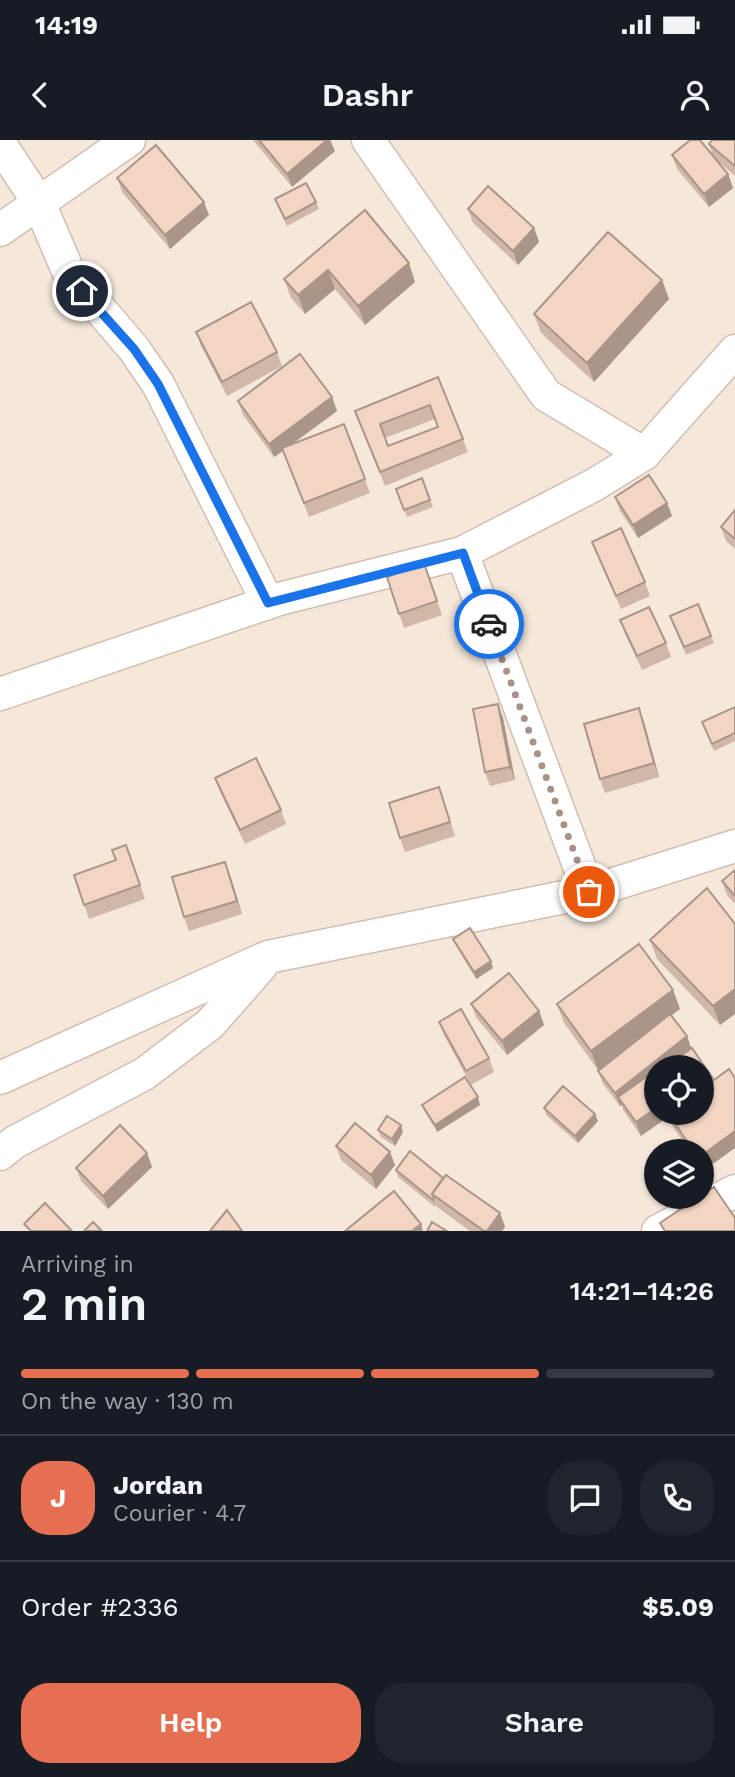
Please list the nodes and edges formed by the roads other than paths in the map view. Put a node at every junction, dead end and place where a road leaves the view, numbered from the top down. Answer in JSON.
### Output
{"nodes":[{"id":1,"x":129,"y":140,"type":"edge"},
{"id":2,"x":368,"y":140,"type":"edge"},
{"id":3,"x":0,"y":144,"type":"edge"},
{"id":4,"x":39,"y":203,"type":"junction"},
{"id":5,"x":0,"y":230,"type":"edge"},
{"id":6,"x":735,"y":351,"type":"edge"},
{"id":7,"x":644,"y":454,"type":"junction"},
{"id":8,"x":463,"y":553,"type":"junction"},
{"id":9,"x":268,"y":603,"type":"junction"},
{"id":10,"x":0,"y":694,"type":"edge"},
{"id":11,"x":735,"y":846,"type":"edge"},
{"id":12,"x":589,"y":892,"type":"junction"},
{"id":13,"x":268,"y":957,"type":"junction"},
{"id":14,"x":0,"y":1078,"type":"edge"},
{"id":15,"x":0,"y":1154,"type":"edge"},
{"id":16,"x":735,"y":1191,"type":"edge"},
{"id":17,"x":658,"y":1231,"type":"edge"}],
"edges":[{"from":1,"to":4,"type":"street"},
{"from":2,"to":7,"type":"street"},
{"from":3,"to":4,"type":"street"},
{"from":4,"to":5,"type":"street"},
{"from":4,"to":9,"type":"street"},
{"from":6,"to":7,"type":"street"},
{"from":7,"to":8,"type":"street"},
{"from":8,"to":9,"type":"street"},
{"from":8,"to":12,"type":"street"},
{"from":9,"to":10,"type":"street"},
{"from":11,"to":12,"type":"street"},
{"from":12,"to":13,"type":"street"},
{"from":13,"to":14,"type":"street"},
{"from":13,"to":15,"type":"street"},
{"from":16,"to":17,"type":"street"}]}
